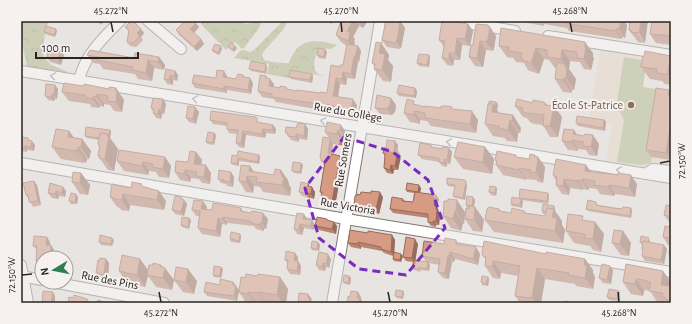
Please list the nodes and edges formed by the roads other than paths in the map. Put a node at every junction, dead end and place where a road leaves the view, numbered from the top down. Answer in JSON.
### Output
{"nodes":[{"id":1,"x":120,"y":21,"type":"edge"},
{"id":2,"x":148,"y":21,"type":"edge"},
{"id":3,"x":380,"y":21,"type":"edge"},
{"id":4,"x":454,"y":21,"type":"edge"},
{"id":5,"x":522,"y":32,"type":"edge"},
{"id":6,"x":538,"y":34,"type":"edge"},
{"id":7,"x":181,"y":49,"type":"dead end"},
{"id":8,"x":671,"y":55,"type":"edge"},
{"id":9,"x":21,"y":71,"type":"edge"},
{"id":10,"x":79,"y":80,"type":"junction"},
{"id":11,"x":361,"y":128,"type":"junction"},
{"id":12,"x":21,"y":163,"type":"edge"},
{"id":13,"x":671,"y":171,"type":"edge"},
{"id":14,"x":645,"y":174,"type":"junction"},
{"id":15,"x":671,"y":178,"type":"edge"},
{"id":16,"x":346,"y":219,"type":"junction"},
{"id":17,"x":21,"y":265,"type":"edge"},
{"id":18,"x":671,"y":272,"type":"edge"},
{"id":19,"x":22,"y":276,"type":"edge"},
{"id":20,"x":34,"y":278,"type":"edge"},
{"id":21,"x":74,"y":286,"type":"edge"},
{"id":22,"x":28,"y":303,"type":"edge"},
{"id":23,"x":164,"y":303,"type":"edge"},
{"id":24,"x":332,"y":303,"type":"edge"}],
"edges":[{"from":1,"to":10,"type":"street"},
{"from":2,"to":7,"type":"street"},
{"from":3,"to":11,"type":"street","name":"Rue Somers"},
{"from":4,"to":5,"type":"street"},
{"from":6,"to":8,"type":"street"},
{"from":10,"to":9,"type":"street","name":"Rue du Collège","one_way":true},
{"from":11,"to":10,"type":"street","name":"Rue du Collège","one_way":true},
{"from":14,"to":11,"type":"street","name":"Rue du Collège","one_way":true},
{"from":11,"to":16,"type":"street","name":"Rue Somers"},
{"from":12,"to":16,"type":"street","name":"Rue Victoria"},
{"from":13,"to":14,"type":"street"},
{"from":14,"to":15,"type":"street","name":"Rue du Collège"},
{"from":16,"to":18,"type":"street","name":"Rue Victoria"},
{"from":16,"to":24,"type":"street","name":"Rue Somers"},
{"from":17,"to":19,"type":"street"},
{"from":19,"to":20,"type":"street"},
{"from":19,"to":22,"type":"street"},
{"from":21,"to":23,"type":"street","name":"Rue des Pins"}]}
